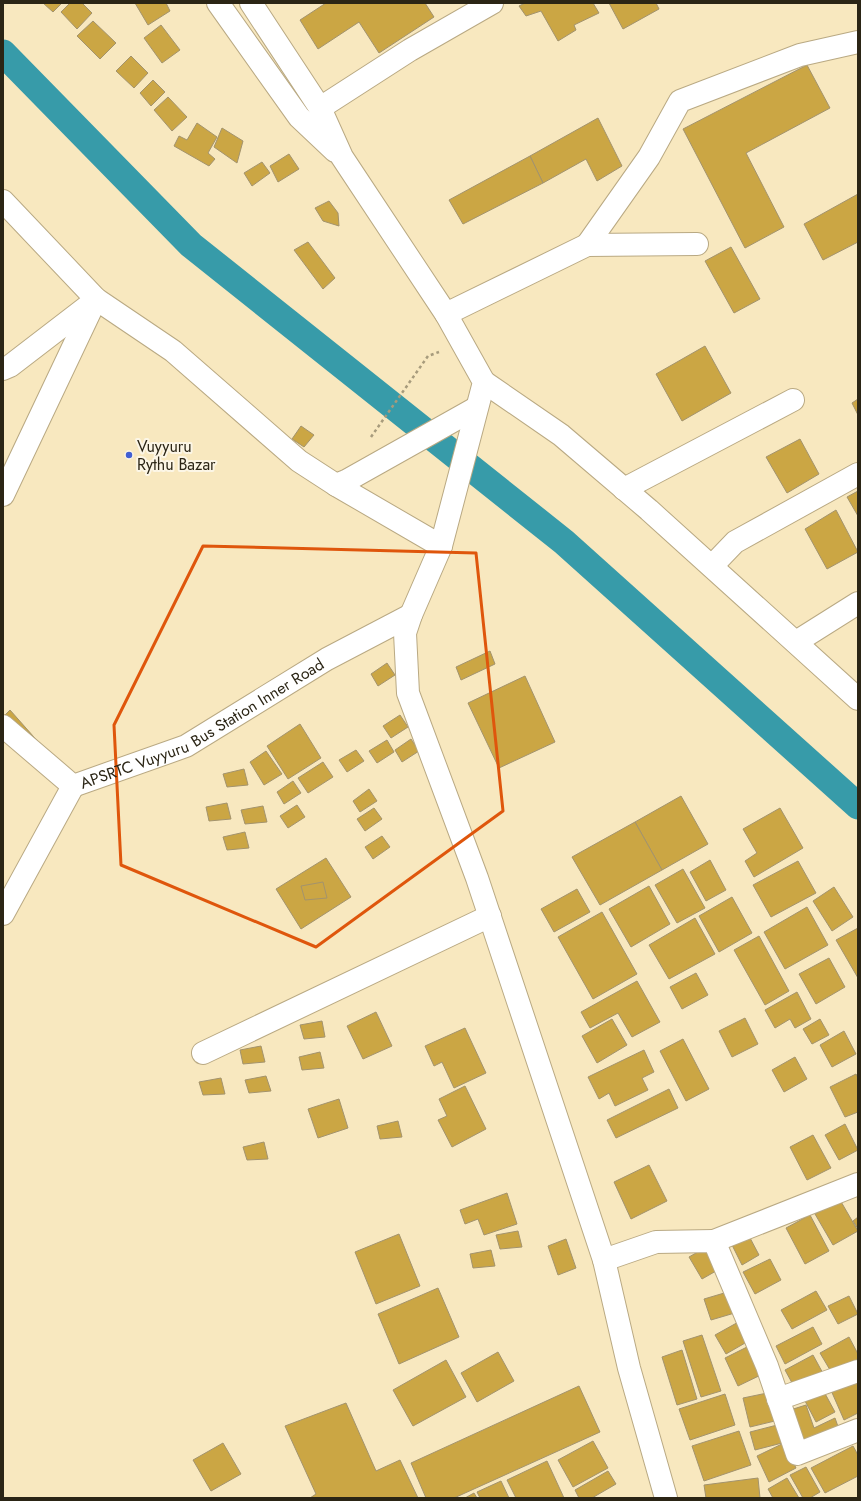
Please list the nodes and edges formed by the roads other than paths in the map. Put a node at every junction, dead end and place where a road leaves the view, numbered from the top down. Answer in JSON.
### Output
{"nodes":[{"id":1,"x":218,"y":3,"type":"edge"},
{"id":2,"x":251,"y":3,"type":"edge"},
{"id":3,"x":492,"y":3,"type":"edge"},
{"id":4,"x":858,"y":42,"type":"edge"},
{"id":5,"x":320,"y":108,"type":"junction"},
{"id":6,"x":342,"y":157,"type":"junction"},
{"id":7,"x":3,"y":201,"type":"edge"},
{"id":8,"x":698,"y":244,"type":"dead end"},
{"id":9,"x":586,"y":245,"type":"junction"},
{"id":10,"x":96,"y":300,"type":"junction"},
{"id":11,"x":446,"y":314,"type":"junction"},
{"id":12,"x":3,"y":369,"type":"edge"},
{"id":13,"x":484,"y":382,"type":"junction"},
{"id":14,"x":793,"y":400,"type":"dead end"},
{"id":15,"x":476,"y":408,"type":"junction"},
{"id":16,"x":858,"y":474,"type":"edge"},
{"id":17,"x":336,"y":484,"type":"junction"},
{"id":18,"x":624,"y":489,"type":"junction"},
{"id":19,"x":3,"y":495,"type":"edge"},
{"id":20,"x":441,"y":546,"type":"junction"},
{"id":21,"x":712,"y":566,"type":"junction"},
{"id":22,"x":858,"y":603,"type":"edge"},
{"id":23,"x":411,"y":615,"type":"junction"},
{"id":24,"x":796,"y":642,"type":"junction"},
{"id":25,"x":858,"y":699,"type":"edge"},
{"id":26,"x":3,"y":726,"type":"edge"},
{"id":27,"x":73,"y":786,"type":"junction"},
{"id":28,"x":3,"y":914,"type":"edge"},
{"id":29,"x":490,"y":916,"type":"junction"},
{"id":30,"x":203,"y":1053,"type":"dead end"},
{"id":31,"x":858,"y":1184,"type":"edge"},
{"id":32,"x":714,"y":1241,"type":"junction"},
{"id":33,"x":604,"y":1260,"type":"junction"},
{"id":34,"x":858,"y":1371,"type":"edge"},
{"id":35,"x":778,"y":1399,"type":"junction"},
{"id":36,"x":858,"y":1430,"type":"edge"},
{"id":37,"x":666,"y":1498,"type":"edge"}],
"edges":[{"from":1,"to":6,"type":"street"},
{"from":2,"to":5,"type":"street"},
{"from":3,"to":5,"type":"street"},
{"from":4,"to":9,"type":"street"},
{"from":5,"to":6,"type":"street"},
{"from":6,"to":11,"type":"street"},
{"from":7,"to":10,"type":"street"},
{"from":8,"to":9,"type":"street"},
{"from":9,"to":11,"type":"street"},
{"from":10,"to":12,"type":"street"},
{"from":10,"to":17,"type":"street"},
{"from":10,"to":19,"type":"street"},
{"from":11,"to":13,"type":"street"},
{"from":13,"to":15,"type":"street"},
{"from":13,"to":18,"type":"street"},
{"from":14,"to":18,"type":"street"},
{"from":15,"to":17,"type":"street"},
{"from":15,"to":20,"type":"street"},
{"from":16,"to":21,"type":"street"},
{"from":17,"to":20,"type":"street"},
{"from":18,"to":21,"type":"street"},
{"from":20,"to":23,"type":"street"},
{"from":21,"to":24,"type":"street"},
{"from":22,"to":24,"type":"street"},
{"from":23,"to":27,"type":"street","name":"APSRTC Vuyyuru Bus Station Inner Road"},
{"from":23,"to":29,"type":"street"},
{"from":24,"to":25,"type":"street"},
{"from":26,"to":27,"type":"street","name":"APSRTC Vuyyuru Bus Station Inner Road"},
{"from":27,"to":28,"type":"street"},
{"from":29,"to":30,"type":"street"},
{"from":29,"to":33,"type":"street"},
{"from":31,"to":32,"type":"street"},
{"from":32,"to":33,"type":"street"},
{"from":32,"to":35,"type":"street"},
{"from":33,"to":37,"type":"street"},
{"from":34,"to":35,"type":"street"},
{"from":35,"to":36,"type":"street"}]}
